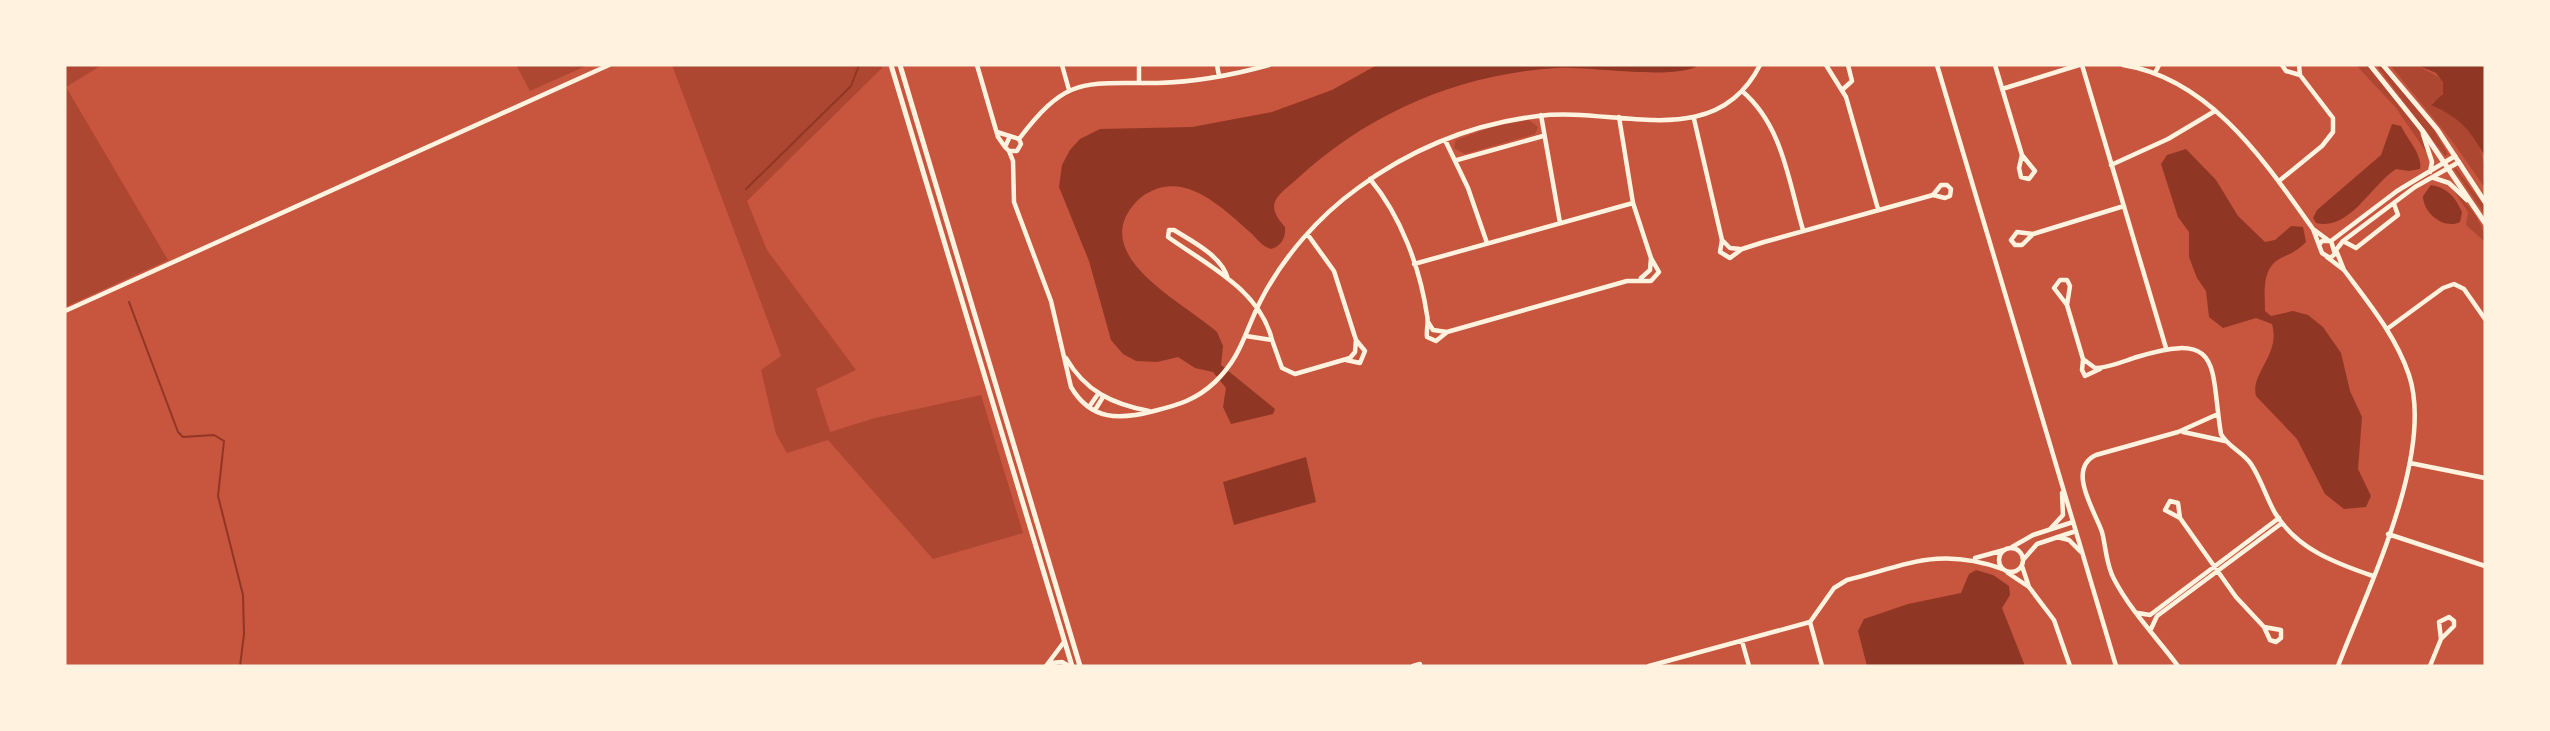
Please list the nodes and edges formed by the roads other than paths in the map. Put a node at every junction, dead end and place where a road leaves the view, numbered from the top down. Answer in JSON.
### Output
{"nodes":[{"id":1,"x":609,"y":65,"type":"edge"},
{"id":2,"x":891,"y":65,"type":"edge"},
{"id":3,"x":900,"y":65,"type":"edge"},
{"id":4,"x":976,"y":65,"type":"edge"},
{"id":5,"x":1062,"y":65,"type":"edge"},
{"id":6,"x":1139,"y":65,"type":"edge"},
{"id":7,"x":1217,"y":65,"type":"edge"},
{"id":8,"x":1269,"y":65,"type":"edge"},
{"id":9,"x":1760,"y":65,"type":"edge"},
{"id":10,"x":1826,"y":65,"type":"edge"},
{"id":11,"x":1848,"y":65,"type":"edge"},
{"id":12,"x":1937,"y":65,"type":"edge"},
{"id":13,"x":1995,"y":65,"type":"edge"},
{"id":14,"x":2080,"y":65,"type":"edge"},
{"id":15,"x":2123,"y":65,"type":"edge"},
{"id":16,"x":2159,"y":65,"type":"edge"},
{"id":17,"x":2282,"y":65,"type":"edge"},
{"id":18,"x":2299,"y":65,"type":"edge"},
{"id":19,"x":2370,"y":65,"type":"edge"},
{"id":20,"x":2383,"y":65,"type":"edge"},
{"id":21,"x":2155,"y":73,"type":"junction"},
{"id":22,"x":2300,"y":75,"type":"junction"},
{"id":23,"x":1219,"y":76,"type":"junction"},
{"id":24,"x":1139,"y":82,"type":"junction"},
{"id":25,"x":2002,"y":89,"type":"junction"},
{"id":26,"x":1069,"y":90,"type":"junction"},
{"id":27,"x":1742,"y":90,"type":"junction"},
{"id":28,"x":1842,"y":90,"type":"junction"},
{"id":29,"x":2215,"y":111,"type":"junction"},
{"id":30,"x":1541,"y":115,"type":"junction"},
{"id":31,"x":1619,"y":117,"type":"junction"},
{"id":32,"x":1695,"y":119,"type":"junction"},
{"id":33,"x":2422,"y":130,"type":"junction"},
{"id":34,"x":997,"y":132,"type":"junction"},
{"id":35,"x":1010,"y":136,"type":"junction"},
{"id":36,"x":1543,"y":136,"type":"junction"},
{"id":37,"x":1019,"y":139,"type":"junction"},
{"id":38,"x":1445,"y":140,"type":"junction"},
{"id":39,"x":1007,"y":149,"type":"junction"},
{"id":40,"x":1019,"y":149,"type":"junction"},
{"id":41,"x":2022,"y":155,"type":"junction"},
{"id":42,"x":2455,"y":156,"type":"junction"},
{"id":43,"x":1457,"y":160,"type":"junction"},
{"id":44,"x":2459,"y":162,"type":"junction"},
{"id":45,"x":2111,"y":165,"type":"junction"},
{"id":46,"x":2446,"y":166,"type":"junction"},
{"id":47,"x":1013,"y":170,"type":"junction"},
{"id":48,"x":2430,"y":172,"type":"junction"},
{"id":49,"x":2433,"y":178,"type":"junction"},
{"id":50,"x":1370,"y":179,"type":"junction"},
{"id":51,"x":2279,"y":181,"type":"junction"},
{"id":52,"x":1933,"y":195,"type":"dead end"},
{"id":53,"x":2485,"y":202,"type":"edge"},
{"id":54,"x":1633,"y":203,"type":"junction"},
{"id":55,"x":2394,"y":204,"type":"junction"},
{"id":56,"x":2473,"y":205,"type":"junction"},
{"id":57,"x":2124,"y":206,"type":"junction"},
{"id":58,"x":1878,"y":209,"type":"junction"},
{"id":59,"x":1560,"y":223,"type":"junction"},
{"id":60,"x":2485,"y":223,"type":"edge"},
{"id":61,"x":2313,"y":229,"type":"junction"},
{"id":62,"x":1803,"y":230,"type":"junction"},
{"id":63,"x":2033,"y":234,"type":"junction"},
{"id":64,"x":1308,"y":235,"type":"junction"},
{"id":65,"x":1722,"y":240,"type":"junction"},
{"id":66,"x":2330,"y":241,"type":"junction"},
{"id":67,"x":2343,"y":241,"type":"junction"},
{"id":68,"x":1487,"y":243,"type":"junction"},
{"id":69,"x":2319,"y":245,"type":"junction"},
{"id":70,"x":1742,"y":249,"type":"junction"},
{"id":71,"x":2336,"y":250,"type":"junction"},
{"id":72,"x":2327,"y":257,"type":"junction"},
{"id":73,"x":1651,"y":258,"type":"junction"},
{"id":74,"x":1413,"y":264,"type":"junction"},
{"id":75,"x":2344,"y":270,"type":"junction"},
{"id":76,"x":1640,"y":278,"type":"junction"},
{"id":77,"x":1228,"y":279,"type":"junction"},
{"id":78,"x":2067,"y":305,"type":"junction"},
{"id":79,"x":1257,"y":307,"type":"junction"},
{"id":80,"x":65,"y":311,"type":"edge"},
{"id":81,"x":2485,"y":319,"type":"edge"},
{"id":82,"x":1428,"y":322,"type":"junction"},
{"id":83,"x":2387,"y":329,"type":"junction"},
{"id":84,"x":1447,"y":332,"type":"junction"},
{"id":85,"x":1246,"y":336,"type":"junction"},
{"id":86,"x":1272,"y":340,"type":"junction"},
{"id":87,"x":1356,"y":340,"type":"junction"},
{"id":88,"x":2166,"y":348,"type":"junction"},
{"id":89,"x":1063,"y":354,"type":"junction"},
{"id":90,"x":2083,"y":359,"type":"junction"},
{"id":91,"x":1346,"y":360,"type":"junction"},
{"id":92,"x":2101,"y":368,"type":"junction"},
{"id":93,"x":1100,"y":396,"type":"junction"},
{"id":94,"x":1092,"y":409,"type":"junction"},
{"id":95,"x":1153,"y":411,"type":"junction"},
{"id":96,"x":2219,"y":414,"type":"junction"},
{"id":97,"x":2178,"y":432,"type":"junction"},
{"id":98,"x":2225,"y":441,"type":"junction"},
{"id":99,"x":2410,"y":463,"type":"junction"},
{"id":100,"x":2485,"y":478,"type":"edge"},
{"id":101,"x":2061,"y":481,"type":"junction"},
{"id":102,"x":2180,"y":518,"type":"dead end"},
{"id":103,"x":2281,"y":521,"type":"junction"},
{"id":104,"x":2073,"y":522,"type":"junction"},
{"id":105,"x":2050,"y":529,"type":"junction"},
{"id":106,"x":2076,"y":531,"type":"junction"},
{"id":107,"x":2388,"y":534,"type":"junction"},
{"id":108,"x":2053,"y":537,"type":"junction"},
{"id":109,"x":2006,"y":549,"type":"junction"},
{"id":110,"x":2084,"y":557,"type":"junction"},
{"id":111,"x":1971,"y":558,"type":"junction"},
{"id":112,"x":2022,"y":562,"type":"junction"},
{"id":113,"x":2484,"y":564,"type":"edge"},
{"id":114,"x":2215,"y":569,"type":"junction"},
{"id":115,"x":2004,"y":570,"type":"junction"},
{"id":116,"x":2373,"y":576,"type":"junction"},
{"id":117,"x":2029,"y":587,"type":"junction"},
{"id":118,"x":2138,"y":613,"type":"junction"},
{"id":119,"x":1810,"y":622,"type":"junction"},
{"id":120,"x":2264,"y":627,"type":"dead end"},
{"id":121,"x":2152,"y":632,"type":"junction"},
{"id":122,"x":2441,"y":639,"type":"junction"},
{"id":123,"x":1742,"y":641,"type":"junction"},
{"id":124,"x":1064,"y":642,"type":"junction"},
{"id":125,"x":1673,"y":659,"type":"junction"},
{"id":126,"x":1420,"y":664,"type":"dead end"},
{"id":127,"x":1048,"y":665,"type":"edge"},
{"id":128,"x":1070,"y":666,"type":"edge"},
{"id":129,"x":1080,"y":666,"type":"edge"},
{"id":130,"x":1413,"y":666,"type":"edge"},
{"id":131,"x":1649,"y":666,"type":"edge"},
{"id":132,"x":1675,"y":666,"type":"edge"},
{"id":133,"x":1749,"y":666,"type":"edge"},
{"id":134,"x":1822,"y":666,"type":"edge"},
{"id":135,"x":2070,"y":666,"type":"edge"},
{"id":136,"x":2116,"y":666,"type":"edge"},
{"id":137,"x":2178,"y":666,"type":"edge"},
{"id":138,"x":2338,"y":666,"type":"edge"},
{"id":139,"x":2430,"y":666,"type":"edge"}],
"edges":[{"from":1,"to":80,"type":"street"},
{"from":2,"to":124,"type":"main road"},
{"from":3,"to":129,"type":"main road"},
{"from":4,"to":34,"type":"street"},
{"from":5,"to":26,"type":"street"},
{"from":6,"to":24,"type":"street"},
{"from":7,"to":23,"type":"street"},
{"from":8,"to":23,"type":"street"},
{"from":9,"to":27,"type":"street"},
{"from":10,"to":28,"type":"street"},
{"from":11,"to":28,"type":"street"},
{"from":12,"to":101,"type":"street"},
{"from":13,"to":25,"type":"street"},
{"from":14,"to":25,"type":"street"},
{"from":14,"to":45,"type":"street"},
{"from":15,"to":21,"type":"street"},
{"from":16,"to":21,"type":"street"},
{"from":17,"to":22,"type":"street"},
{"from":18,"to":22,"type":"street"},
{"from":19,"to":33,"type":"main road"},
{"from":20,"to":42,"type":"main road"},
{"from":21,"to":29,"type":"street"},
{"from":22,"to":51,"type":"street"},
{"from":23,"to":24,"type":"street"},
{"from":24,"to":26,"type":"street"},
{"from":25,"to":41,"type":"street"},
{"from":26,"to":37,"type":"street"},
{"from":27,"to":32,"type":"street"},
{"from":27,"to":62,"type":"street"},
{"from":28,"to":58,"type":"street"},
{"from":29,"to":45,"type":"street"},
{"from":29,"to":51,"type":"street"},
{"from":30,"to":31,"type":"street"},
{"from":30,"to":36,"type":"street"},
{"from":30,"to":38,"type":"street"},
{"from":31,"to":32,"type":"street"},
{"from":31,"to":54,"type":"street"},
{"from":32,"to":65,"type":"street"},
{"from":33,"to":46,"type":"main road"},
{"from":33,"to":48,"type":"street"},
{"from":34,"to":35,"type":"street"},
{"from":34,"to":39,"type":"street"},
{"from":35,"to":37,"type":"street"},
{"from":35,"to":39,"type":"street"},
{"from":36,"to":43,"type":"street"},
{"from":36,"to":59,"type":"street"},
{"from":37,"to":40,"type":"street"},
{"from":38,"to":43,"type":"street"},
{"from":38,"to":50,"type":"street"},
{"from":39,"to":40,"type":"street"},
{"from":39,"to":47,"type":"street"},
{"from":40,"to":47,"type":"street"},
{"from":41,"to":41,"type":"street"},
{"from":42,"to":44,"type":"main road"},
{"from":42,"to":46,"type":"street"},
{"from":43,"to":68,"type":"street"},
{"from":44,"to":46,"type":"street"},
{"from":44,"to":53,"type":"main road"},
{"from":45,"to":57,"type":"street"},
{"from":46,"to":48,"type":"street"},
{"from":46,"to":49,"type":"street"},
{"from":46,"to":56,"type":"main road"},
{"from":47,"to":89,"type":"street"},
{"from":48,"to":66,"type":"street"},
{"from":49,"to":55,"type":"street"},
{"from":49,"to":56,"type":"street"},
{"from":50,"to":64,"type":"street"},
{"from":50,"to":74,"type":"street"},
{"from":51,"to":61,"type":"street"},
{"from":52,"to":58,"type":"street"},
{"from":54,"to":59,"type":"street"},
{"from":54,"to":73,"type":"street"},
{"from":55,"to":67,"type":"street"},
{"from":55,"to":67,"type":"street"},
{"from":56,"to":60,"type":"main road"},
{"from":57,"to":63,"type":"street"},
{"from":57,"to":88,"type":"street"},
{"from":58,"to":62,"type":"street"},
{"from":59,"to":68,"type":"street"},
{"from":61,"to":66,"type":"street"},
{"from":61,"to":69,"type":"street"},
{"from":62,"to":70,"type":"street"},
{"from":63,"to":63,"type":"street"},
{"from":64,"to":79,"type":"street"},
{"from":64,"to":87,"type":"street"},
{"from":65,"to":70,"type":"street"},
{"from":65,"to":70,"type":"street"},
{"from":66,"to":69,"type":"street"},
{"from":66,"to":71,"type":"street"},
{"from":67,"to":71,"type":"street"},
{"from":68,"to":74,"type":"street"},
{"from":69,"to":72,"type":"street"},
{"from":71,"to":72,"type":"street"},
{"from":71,"to":75,"type":"street"},
{"from":72,"to":75,"type":"street"},
{"from":73,"to":76,"type":"street"},
{"from":73,"to":76,"type":"street"},
{"from":74,"to":82,"type":"street"},
{"from":75,"to":83,"type":"street"},
{"from":76,"to":84,"type":"street"},
{"from":77,"to":77,"type":"street"},
{"from":77,"to":79,"type":"street"},
{"from":78,"to":78,"type":"street"},
{"from":78,"to":90,"type":"street"},
{"from":79,"to":85,"type":"street"},
{"from":79,"to":86,"type":"street"},
{"from":81,"to":83,"type":"street"},
{"from":82,"to":84,"type":"street"},
{"from":82,"to":84,"type":"street"},
{"from":83,"to":99,"type":"street"},
{"from":85,"to":86,"type":"street"},
{"from":85,"to":95,"type":"street"},
{"from":86,"to":91,"type":"street"},
{"from":87,"to":91,"type":"street"},
{"from":87,"to":91,"type":"street"},
{"from":88,"to":92,"type":"street"},
{"from":88,"to":96,"type":"street"},
{"from":89,"to":93,"type":"street"},
{"from":89,"to":94,"type":"street"},
{"from":90,"to":92,"type":"street"},
{"from":90,"to":92,"type":"street"},
{"from":93,"to":94,"type":"street"},
{"from":93,"to":95,"type":"street"},
{"from":94,"to":95,"type":"street"},
{"from":96,"to":97,"type":"street"},
{"from":96,"to":98,"type":"street"},
{"from":97,"to":98,"type":"street"},
{"from":97,"to":118,"type":"street"},
{"from":98,"to":103,"type":"street"},
{"from":99,"to":100,"type":"street"},
{"from":99,"to":107,"type":"street"},
{"from":101,"to":104,"type":"street"},
{"from":101,"to":105,"type":"street"},
{"from":102,"to":114,"type":"street"},
{"from":103,"to":114,"type":"street"},
{"from":103,"to":116,"type":"street"},
{"from":104,"to":105,"type":"street"},
{"from":104,"to":106,"type":"street"},
{"from":105,"to":109,"type":"street"},
{"from":106,"to":108,"type":"street"},
{"from":106,"to":110,"type":"street"},
{"from":107,"to":113,"type":"street"},
{"from":107,"to":116,"type":"street"},
{"from":108,"to":110,"type":"street"},
{"from":108,"to":112,"type":"street"},
{"from":109,"to":111,"type":"street"},
{"from":109,"to":112,"type":"street"},
{"from":109,"to":115,"type":"street"},
{"from":110,"to":136,"type":"street"},
{"from":111,"to":115,"type":"street"},
{"from":111,"to":119,"type":"street"},
{"from":112,"to":115,"type":"street"},
{"from":112,"to":117,"type":"street"},
{"from":114,"to":118,"type":"street"},
{"from":114,"to":120,"type":"street"},
{"from":114,"to":121,"type":"street"},
{"from":115,"to":117,"type":"street"},
{"from":116,"to":138,"type":"street"},
{"from":117,"to":135,"type":"street"},
{"from":118,"to":121,"type":"street"},
{"from":119,"to":123,"type":"street"},
{"from":119,"to":134,"type":"street"},
{"from":121,"to":137,"type":"street"},
{"from":122,"to":122,"type":"street"},
{"from":122,"to":139,"type":"street"},
{"from":123,"to":125,"type":"street"},
{"from":123,"to":133,"type":"street"},
{"from":124,"to":127,"type":"street"},
{"from":124,"to":128,"type":"main road"},
{"from":125,"to":131,"type":"street"},
{"from":125,"to":132,"type":"street"},
{"from":126,"to":130,"type":"street"},
{"from":127,"to":128,"type":"street"}]}
